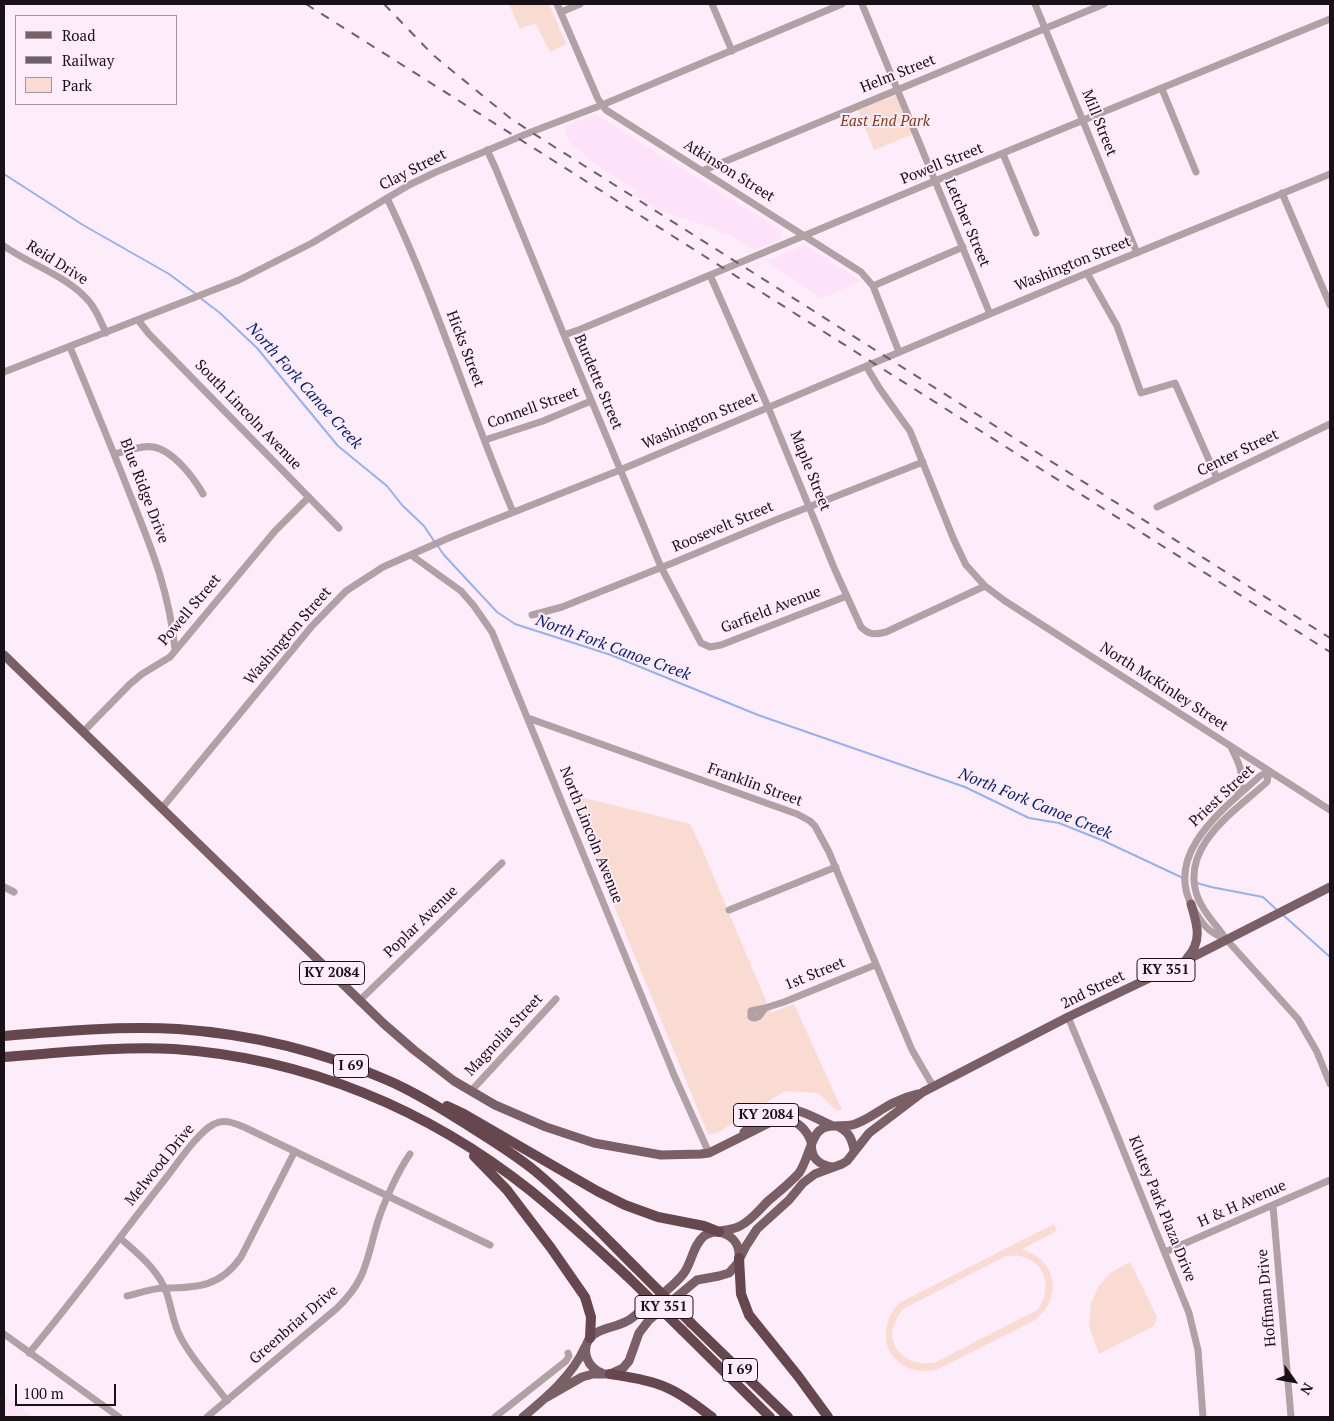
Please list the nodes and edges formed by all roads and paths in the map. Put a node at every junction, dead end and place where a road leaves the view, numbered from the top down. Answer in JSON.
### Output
{"nodes":[{"id":1,"x":558,"y":4,"type":"edge"},
{"id":2,"x":580,"y":4,"type":"edge"},
{"id":3,"x":712,"y":4,"type":"edge"},
{"id":4,"x":842,"y":4,"type":"edge"},
{"id":5,"x":862,"y":4,"type":"edge"},
{"id":6,"x":1035,"y":4,"type":"edge"},
{"id":7,"x":1104,"y":4,"type":"edge"},
{"id":8,"x":561,"y":12,"type":"junction"},
{"id":9,"x":1330,"y":19,"type":"edge"},
{"id":10,"x":1046,"y":28,"type":"junction"},
{"id":11,"x":732,"y":51,"type":"junction"},
{"id":12,"x":897,"y":89,"type":"junction"},
{"id":13,"x":1162,"y":89,"type":"junction"},
{"id":14,"x":602,"y":105,"type":"junction"},
{"id":15,"x":1084,"y":122,"type":"junction"},
{"id":16,"x":487,"y":150,"type":"junction"},
{"id":17,"x":1003,"y":154,"type":"junction"},
{"id":18,"x":702,"y":170,"type":"junction"},
{"id":19,"x":1196,"y":172,"type":"dead end"},
{"id":20,"x":1330,"y":174,"type":"edge"},
{"id":21,"x":935,"y":181,"type":"junction"},
{"id":22,"x":1282,"y":193,"type":"junction"},
{"id":23,"x":388,"y":198,"type":"junction"},
{"id":24,"x":1036,"y":233,"type":"dead end"},
{"id":25,"x":805,"y":235,"type":"junction"},
{"id":26,"x":4,"y":246,"type":"edge"},
{"id":27,"x":963,"y":247,"type":"junction"},
{"id":28,"x":1137,"y":253,"type":"junction"},
{"id":29,"x":1087,"y":273,"type":"junction"},
{"id":30,"x":710,"y":275,"type":"junction"},
{"id":31,"x":873,"y":286,"type":"junction"},
{"id":32,"x":1330,"y":304,"type":"edge"},
{"id":33,"x":990,"y":314,"type":"junction"},
{"id":34,"x":138,"y":320,"type":"junction"},
{"id":35,"x":106,"y":333,"type":"junction"},
{"id":36,"x":564,"y":335,"type":"junction"},
{"id":37,"x":70,"y":347,"type":"junction"},
{"id":38,"x":899,"y":352,"type":"junction"},
{"id":39,"x":866,"y":366,"type":"junction"},
{"id":40,"x":4,"y":372,"type":"edge"},
{"id":41,"x":591,"y":401,"type":"junction"},
{"id":42,"x":768,"y":407,"type":"junction"},
{"id":43,"x":1330,"y":424,"type":"edge"},
{"id":44,"x":485,"y":440,"type":"junction"},
{"id":45,"x":115,"y":454,"type":"junction"},
{"id":46,"x":923,"y":462,"type":"junction"},
{"id":47,"x":620,"y":470,"type":"junction"},
{"id":48,"x":1217,"y":478,"type":"junction"},
{"id":49,"x":204,"y":494,"type":"dead end"},
{"id":50,"x":309,"y":497,"type":"junction"},
{"id":51,"x":810,"y":506,"type":"junction"},
{"id":52,"x":1157,"y":507,"type":"dead end"},
{"id":53,"x":513,"y":512,"type":"junction"},
{"id":54,"x":339,"y":528,"type":"dead end"},
{"id":55,"x":411,"y":555,"type":"junction"},
{"id":56,"x":661,"y":567,"type":"junction"},
{"id":57,"x":985,"y":586,"type":"junction"},
{"id":58,"x":847,"y":596,"type":"junction"},
{"id":59,"x":532,"y":616,"type":"dead end"},
{"id":60,"x":492,"y":632,"type":"junction"},
{"id":61,"x":483,"y":633,"type":"dead end"},
{"id":62,"x":706,"y":646,"type":"joint"},
{"id":63,"x":175,"y":649,"type":"junction"},
{"id":64,"x":4,"y":655,"type":"edge"},
{"id":65,"x":528,"y":718,"type":"junction"},
{"id":66,"x":83,"y":732,"type":"junction"},
{"id":67,"x":1231,"y":747,"type":"junction"},
{"id":68,"x":1269,"y":771,"type":"junction"},
{"id":69,"x":1234,"y":799,"type":"junction"},
{"id":70,"x":162,"y":808,"type":"junction"},
{"id":71,"x":1330,"y":810,"type":"edge"},
{"id":72,"x":502,"y":863,"type":"dead end"},
{"id":73,"x":836,"y":867,"type":"junction"},
{"id":74,"x":4,"y":887,"type":"edge"},
{"id":75,"x":1330,"y":887,"type":"edge"},
{"id":76,"x":14,"y":892,"type":"dead end"},
{"id":77,"x":1193,"y":900,"type":"junction"},
{"id":78,"x":729,"y":910,"type":"dead end"},
{"id":79,"x":1226,"y":940,"type":"junction"},
{"id":80,"x":1183,"y":962,"type":"junction"},
{"id":81,"x":876,"y":964,"type":"junction"},
{"id":82,"x":556,"y":999,"type":"dead end"},
{"id":83,"x":360,"y":1001,"type":"junction"},
{"id":84,"x":765,"y":1008,"type":"dead end"},
{"id":85,"x":1068,"y":1017,"type":"junction"},
{"id":86,"x":4,"y":1036,"type":"edge"},
{"id":87,"x":4,"y":1057,"type":"edge"},
{"id":88,"x":387,"y":1080,"type":"junction"},
{"id":89,"x":1330,"y":1084,"type":"edge"},
{"id":90,"x":933,"y":1086,"type":"junction"},
{"id":91,"x":471,"y":1091,"type":"junction"},
{"id":92,"x":923,"y":1092,"type":"junction"},
{"id":93,"x":835,"y":1126,"type":"junction"},
{"id":94,"x":437,"y":1128,"type":"junction"},
{"id":95,"x":729,"y":1142,"type":"junction"},
{"id":96,"x":812,"y":1144,"type":"junction"},
{"id":97,"x":854,"y":1150,"type":"junction"},
{"id":98,"x":295,"y":1151,"type":"junction"},
{"id":99,"x":709,"y":1153,"type":"junction"},
{"id":100,"x":410,"y":1154,"type":"dead end"},
{"id":101,"x":833,"y":1166,"type":"junction"},
{"id":102,"x":1330,"y":1180,"type":"edge"},
{"id":103,"x":388,"y":1197,"type":"junction"},
{"id":104,"x":1272,"y":1206,"type":"junction"},
{"id":105,"x":719,"y":1232,"type":"junction"},
{"id":106,"x":120,"y":1238,"type":"junction"},
{"id":107,"x":490,"y":1245,"type":"dead end"},
{"id":108,"x":1165,"y":1252,"type":"junction"},
{"id":109,"x":739,"y":1258,"type":"junction"},
{"id":110,"x":165,"y":1288,"type":"junction"},
{"id":111,"x":127,"y":1296,"type":"dead end"},
{"id":112,"x":4,"y":1334,"type":"edge"},
{"id":113,"x":588,"y":1341,"type":"junction"},
{"id":114,"x":29,"y":1353,"type":"junction"},
{"id":115,"x":568,"y":1353,"type":"dead end"},
{"id":116,"x":607,"y":1374,"type":"junction"},
{"id":117,"x":547,"y":1397,"type":"junction"},
{"id":118,"x":227,"y":1401,"type":"junction"},
{"id":119,"x":119,"y":1417,"type":"edge"},
{"id":120,"x":207,"y":1417,"type":"edge"},
{"id":121,"x":495,"y":1417,"type":"edge"},
{"id":122,"x":523,"y":1417,"type":"edge"},
{"id":123,"x":712,"y":1417,"type":"edge"},
{"id":124,"x":770,"y":1417,"type":"edge"},
{"id":125,"x":788,"y":1417,"type":"edge"},
{"id":126,"x":828,"y":1417,"type":"edge"},
{"id":127,"x":1203,"y":1417,"type":"edge"},
{"id":128,"x":1291,"y":1417,"type":"edge"}],
"edges":[{"from":1,"to":8,"type":"street","name":"Atkinson Street"},
{"from":2,"to":8,"type":"street"},
{"from":3,"to":11,"type":"street"},
{"from":4,"to":11,"type":"street","name":"Clay Street"},
{"from":5,"to":12,"type":"street","name":"Letcher Street"},
{"from":6,"to":10,"type":"street","name":"Mill Street"},
{"from":7,"to":10,"type":"street","name":"Helm Street"},
{"from":8,"to":14,"type":"street","name":"Atkinson Street"},
{"from":9,"to":13,"type":"street","name":"Powell Street"},
{"from":10,"to":12,"type":"street","name":"Helm Street"},
{"from":10,"to":15,"type":"street","name":"Mill Street"},
{"from":11,"to":14,"type":"street","name":"Clay Street"},
{"from":12,"to":18,"type":"street","name":"Helm Street"},
{"from":12,"to":21,"type":"street","name":"Letcher Street"},
{"from":13,"to":15,"type":"street","name":"Powell Street"},
{"from":13,"to":19,"type":"street"},
{"from":14,"to":16,"type":"street","name":"Clay Street"},
{"from":14,"to":18,"type":"street","name":"Atkinson Street"},
{"from":15,"to":17,"type":"street","name":"Powell Street"},
{"from":15,"to":28,"type":"street","name":"Mill Street"},
{"from":16,"to":23,"type":"street","name":"Clay Street"},
{"from":16,"to":36,"type":"street","name":"Burdette Street"},
{"from":17,"to":21,"type":"street","name":"Powell Street"},
{"from":17,"to":24,"type":"street"},
{"from":18,"to":25,"type":"street","name":"Atkinson Street"},
{"from":20,"to":22,"type":"street","name":"Washington Street"},
{"from":21,"to":25,"type":"street","name":"Powell Street"},
{"from":21,"to":27,"type":"street","name":"Letcher Street"},
{"from":22,"to":28,"type":"street","name":"Washington Street"},
{"from":22,"to":32,"type":"street"},
{"from":23,"to":34,"type":"street","name":"Clay Street"},
{"from":23,"to":44,"type":"street","name":"Hicks Street"},
{"from":25,"to":30,"type":"street","name":"Powell Street"},
{"from":25,"to":31,"type":"street","name":"Atkinson Street"},
{"from":26,"to":35,"type":"street","name":"Reid Drive"},
{"from":27,"to":31,"type":"street"},
{"from":27,"to":33,"type":"street","name":"Letcher Street"},
{"from":28,"to":29,"type":"street","name":"Washington Street"},
{"from":29,"to":33,"type":"street","name":"Washington Street"},
{"from":29,"to":48,"type":"street"},
{"from":30,"to":36,"type":"street","name":"Powell Street"},
{"from":30,"to":42,"type":"street","name":"Maple Street"},
{"from":31,"to":38,"type":"street","name":"Atkinson Street"},
{"from":33,"to":38,"type":"street","name":"Washington Street"},
{"from":34,"to":35,"type":"street","name":"Clay Street"},
{"from":34,"to":50,"type":"street","name":"South Lincoln Avenue"},
{"from":35,"to":37,"type":"street","name":"Clay Street"},
{"from":36,"to":41,"type":"street","name":"Burdette Street"},
{"from":37,"to":40,"type":"street","name":"Clay Street"},
{"from":37,"to":45,"type":"street","name":"Blue Ridge Drive"},
{"from":38,"to":39,"type":"street","name":"Washington Street"},
{"from":39,"to":42,"type":"street","name":"Washington Street"},
{"from":39,"to":46,"type":"street","name":"North McKinley Street"},
{"from":41,"to":44,"type":"street","name":"Connell Street"},
{"from":41,"to":47,"type":"street","name":"Burdette Street"},
{"from":42,"to":47,"type":"street","name":"Washington Street"},
{"from":42,"to":51,"type":"street","name":"Maple Street"},
{"from":43,"to":48,"type":"street","name":"Center Street"},
{"from":44,"to":53,"type":"street","name":"Hicks Street"},
{"from":45,"to":49,"type":"street"},
{"from":45,"to":63,"type":"street","name":"Blue Ridge Drive"},
{"from":46,"to":51,"type":"street","name":"Roosevelt Street"},
{"from":46,"to":57,"type":"street","name":"North McKinley Street"},
{"from":47,"to":53,"type":"street","name":"Washington Street"},
{"from":47,"to":56,"type":"street","name":"Burdette Street"},
{"from":48,"to":52,"type":"street","name":"Center Street"},
{"from":50,"to":54,"type":"street","name":"South Lincoln Avenue"},
{"from":50,"to":63,"type":"street","name":"Powell Street"},
{"from":51,"to":56,"type":"street","name":"Roosevelt Street"},
{"from":51,"to":58,"type":"street","name":"Maple Street"},
{"from":53,"to":55,"type":"street","name":"Washington Street"},
{"from":55,"to":60,"type":"street","name":"North Lincoln Avenue"},
{"from":55,"to":70,"type":"street","name":"Washington Street"},
{"from":56,"to":59,"type":"street","name":"Roosevelt Street"},
{"from":56,"to":62,"type":"street","name":"Burdette Street"},
{"from":57,"to":58,"type":"street","name":"Maple Street"},
{"from":57,"to":67,"type":"street","name":"North McKinley Street"},
{"from":58,"to":62,"type":"street","name":"Garfield Avenue"},
{"from":60,"to":61,"type":"street"},
{"from":60,"to":65,"type":"street","name":"North Lincoln Avenue"},
{"from":63,"to":66,"type":"street","name":"Powell Street"},
{"from":64,"to":66,"type":"main road","number":"KY 2084"},
{"from":65,"to":73,"type":"street","name":"Franklin Street"},
{"from":65,"to":99,"type":"street","name":"North Lincoln Avenue"},
{"from":66,"to":70,"type":"main road","number":"KY 2084"},
{"from":67,"to":68,"type":"street","name":"North McKinley Street"},
{"from":67,"to":69,"type":"street"},
{"from":68,"to":69,"type":"street","name":"Priest Street"},
{"from":68,"to":71,"type":"street","name":"North McKinley Street"},
{"from":68,"to":77,"type":"street","name":"Priest Street"},
{"from":69,"to":77,"type":"street","name":"Priest Street"},
{"from":70,"to":83,"type":"main road","number":"KY 2084"},
{"from":72,"to":83,"type":"street","name":"Poplar Avenue"},
{"from":73,"to":78,"type":"street"},
{"from":73,"to":81,"type":"street","name":"Franklin Street"},
{"from":74,"to":76,"type":"street"},
{"from":75,"to":79,"type":"main road","name":"2nd Street","number":"KY 351"},
{"from":77,"to":79,"type":"street","name":"Priest Street"},
{"from":77,"to":80,"type":"main road"},
{"from":79,"to":80,"type":"main road","name":"2nd Street","number":"KY 351"},
{"from":79,"to":89,"type":"street","name":"Priest Street"},
{"from":80,"to":85,"type":"main road","name":"2nd Street","number":"KY 351"},
{"from":81,"to":84,"type":"street","name":"1st Street"},
{"from":81,"to":90,"type":"street","name":"Franklin Street"},
{"from":82,"to":91,"type":"street","name":"Magnolia Street"},
{"from":83,"to":91,"type":"main road","number":"KY 2084"},
{"from":85,"to":90,"type":"main road","name":"2nd Street","number":"KY 351"},
{"from":85,"to":108,"type":"street","name":"Klutey Park Plaza Drive"},
{"from":86,"to":88,"type":"highway","number":"I 69"},
{"from":87,"to":94,"type":"highway","number":"I 69"},
{"from":88,"to":105,"type":"highway"},
{"from":88,"to":125,"type":"highway","number":"I 69","bridge":true},
{"from":90,"to":92,"type":"main road","name":"2nd Street","number":"KY 351"},
{"from":91,"to":99,"type":"main road","number":"KY 2084"},
{"from":92,"to":93,"type":"main road","name":"2nd Street","number":"KY 351"},
{"from":92,"to":97,"type":"main road","name":"2nd Street","number":"KY 351"},
{"from":93,"to":95,"type":"main road","number":"KY 2084"},
{"from":93,"to":96,"type":"main road","name":"2nd Street","number":"KY 351"},
{"from":93,"to":97,"type":"main road"},
{"from":94,"to":113,"type":"highway"},
{"from":94,"to":124,"type":"highway","number":"I 69","bridge":true},
{"from":95,"to":96,"type":"main road","number":"KY 2084"},
{"from":95,"to":99,"type":"main road","number":"KY 2084"},
{"from":96,"to":101,"type":"main road"},
{"from":96,"to":105,"type":"main road","name":"2nd Street","number":"KY 351"},
{"from":97,"to":101,"type":"main road","name":"2nd Street","number":"KY 351"},
{"from":98,"to":103,"type":"street","name":"Melwood Drive"},
{"from":98,"to":106,"type":"street","name":"Melwood Drive"},
{"from":98,"to":110,"type":"street"},
{"from":100,"to":103,"type":"street","name":"Greenbriar Drive"},
{"from":101,"to":109,"type":"main road","name":"2nd Street","number":"KY 351"},
{"from":102,"to":104,"type":"street","name":"H & H Avenue"},
{"from":103,"to":107,"type":"street","name":"Melwood Drive"},
{"from":103,"to":118,"type":"street","name":"Greenbriar Drive"},
{"from":104,"to":108,"type":"street","name":"H & H Avenue"},
{"from":104,"to":128,"type":"street","name":"Hoffman Drive"},
{"from":105,"to":109,"type":"main road"},
{"from":105,"to":113,"type":"main road","name":"2nd Street","number":"KY 351"},
{"from":106,"to":110,"type":"street"},
{"from":106,"to":114,"type":"street","name":"Melwood Drive"},
{"from":108,"to":127,"type":"street","name":"Klutey Park Plaza Drive"},
{"from":109,"to":116,"type":"main road","name":"2nd Street","number":"KY 351"},
{"from":109,"to":126,"type":"highway"},
{"from":110,"to":111,"type":"street"},
{"from":110,"to":118,"type":"street"},
{"from":112,"to":114,"type":"street"},
{"from":113,"to":116,"type":"main road"},
{"from":113,"to":117,"type":"main road","number":"KY 351"},
{"from":114,"to":119,"type":"street"},
{"from":115,"to":121,"type":"street"},
{"from":116,"to":117,"type":"main road","number":"KY 351"},
{"from":116,"to":123,"type":"highway"},
{"from":117,"to":122,"type":"main road","number":"KY 351"},
{"from":118,"to":120,"type":"street","name":"Greenbriar Drive"}]}
